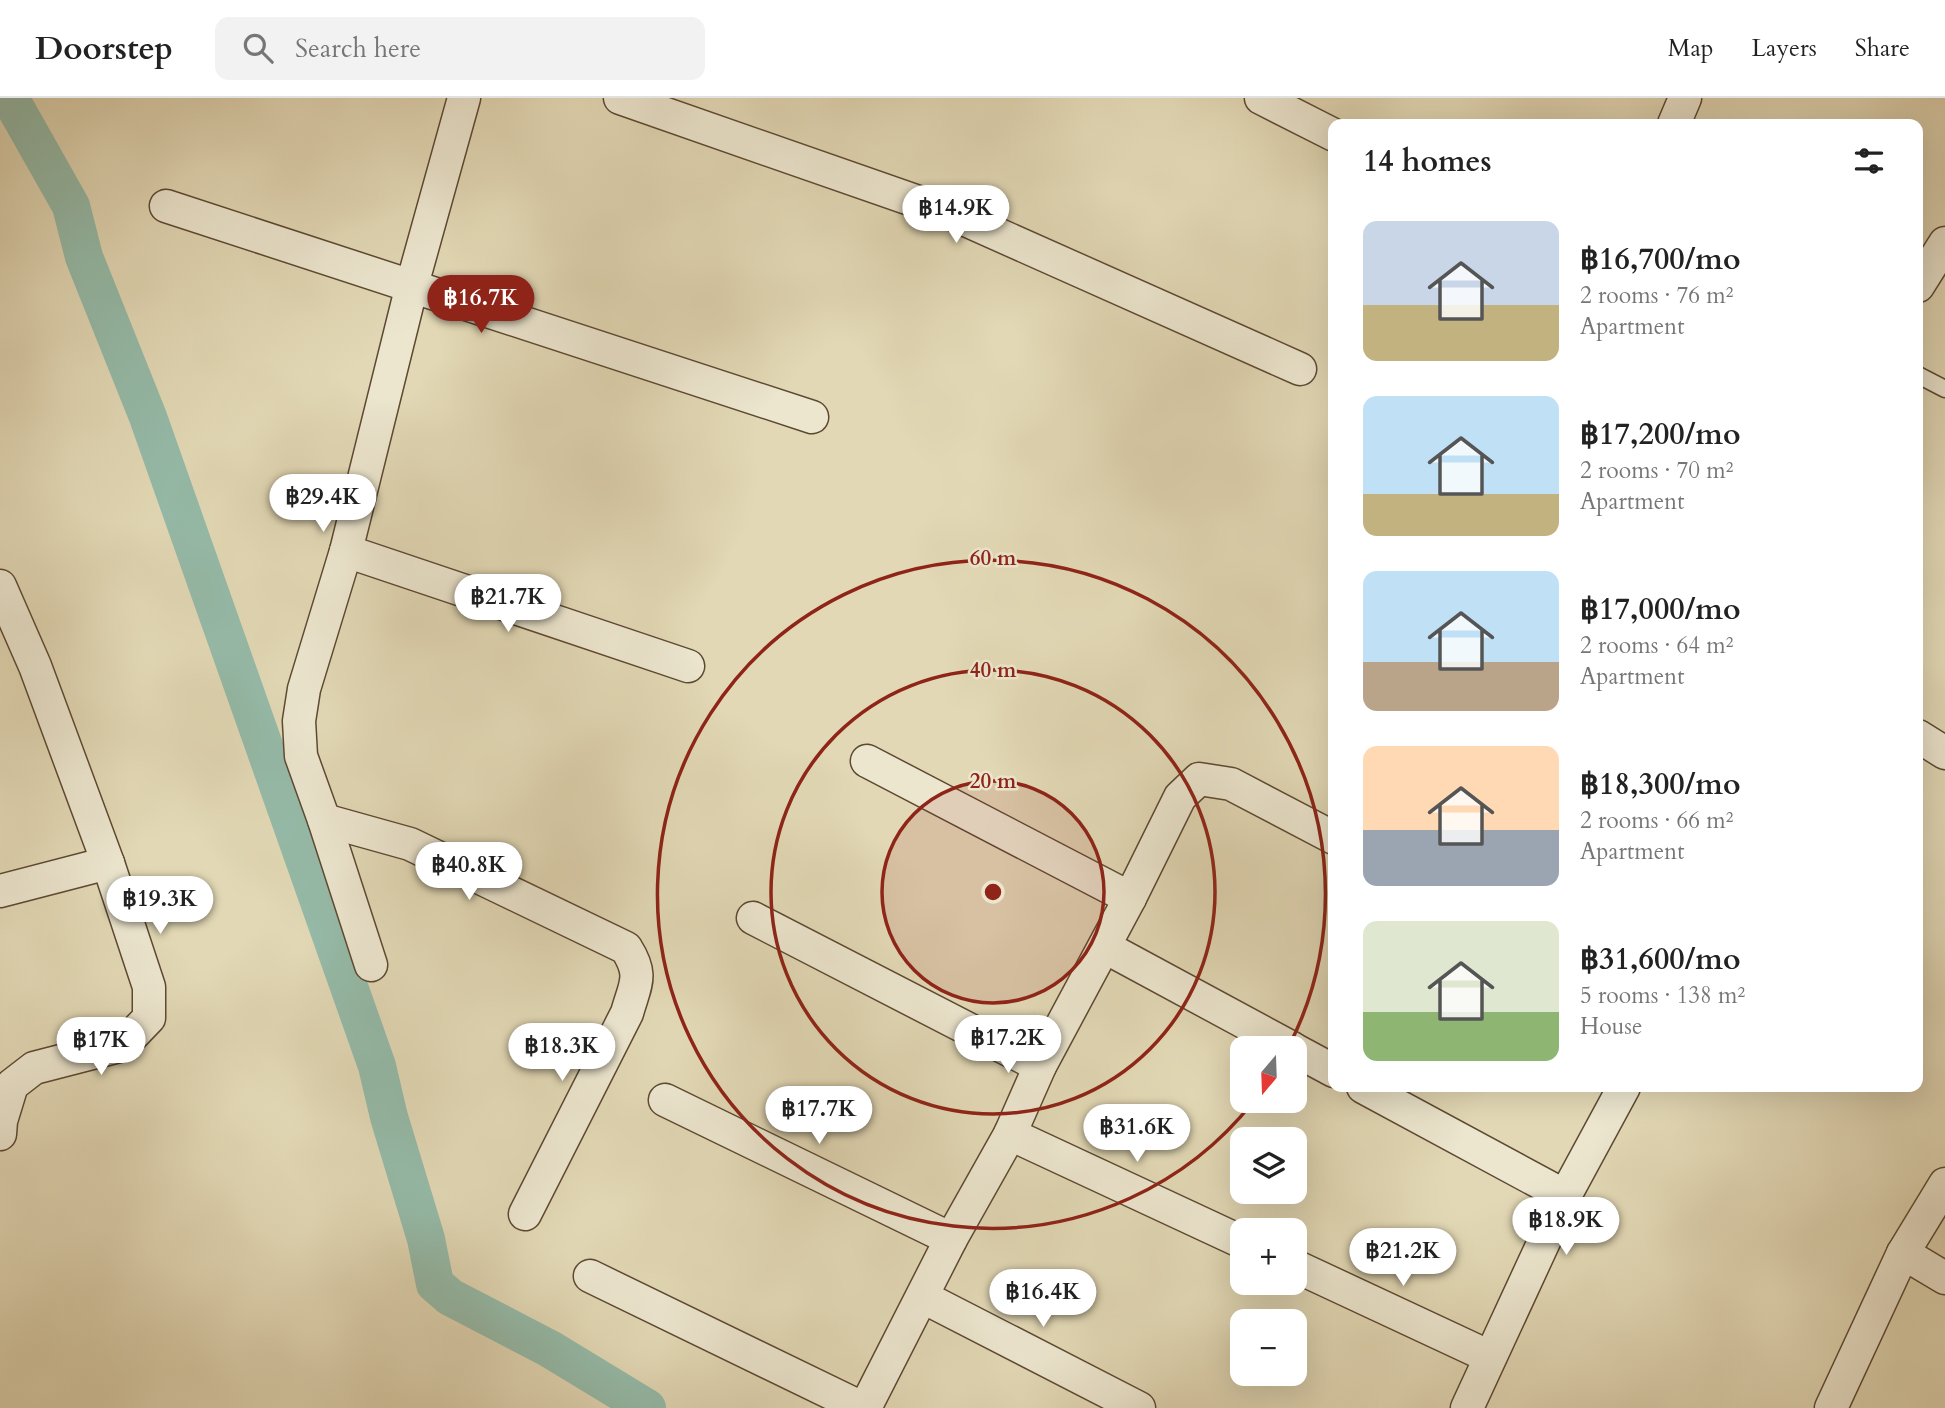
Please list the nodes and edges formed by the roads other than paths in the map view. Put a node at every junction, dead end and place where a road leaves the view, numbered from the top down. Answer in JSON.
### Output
{"nodes":[{"id":1,"x":464,"y":98,"type":"edge"},
{"id":2,"x":620,"y":98,"type":"edge"},
{"id":3,"x":1261,"y":98,"type":"edge"},
{"id":4,"x":1685,"y":98,"type":"edge"},
{"id":5,"x":1676,"y":119,"type":"edge"},
{"id":6,"x":1328,"y":132,"type":"edge"},
{"id":7,"x":166,"y":206,"type":"dead end"},
{"id":8,"x":1945,"y":243,"type":"edge"},
{"id":9,"x":1923,"y":278,"type":"edge"},
{"id":10,"x":412,"y":285,"type":"junction"},
{"id":11,"x":1300,"y":369,"type":"dead end"},
{"id":12,"x":1923,"y":378,"type":"edge"},
{"id":13,"x":1945,"y":390,"type":"edge"},
{"id":14,"x":812,"y":417,"type":"dead end"},
{"id":15,"x":346,"y":551,"type":"junction"},
{"id":16,"x":0,"y":586,"type":"edge"},
{"id":17,"x":688,"y":666,"type":"dead end"},
{"id":18,"x":1923,"y":739,"type":"edge"},
{"id":19,"x":1945,"y":753,"type":"edge"},
{"id":20,"x":867,"y":761,"type":"dead end"},
{"id":21,"x":324,"y":820,"type":"junction"},
{"id":22,"x":1328,"y":835,"type":"edge"},
{"id":23,"x":108,"y":863,"type":"junction"},
{"id":24,"x":0,"y":891,"type":"edge"},
{"id":25,"x":1130,"y":898,"type":"junction"},
{"id":26,"x":753,"y":918,"type":"dead end"},
{"id":27,"x":1105,"y":947,"type":"junction"},
{"id":28,"x":371,"y":965,"type":"dead end"},
{"id":29,"x":1269,"y":1036,"type":"edge"},
{"id":30,"x":1307,"y":1057,"type":"edge"},
{"id":31,"x":1041,"y":1066,"type":"junction"},
{"id":32,"x":1328,"y":1068,"type":"edge"},
{"id":33,"x":1372,"y":1092,"type":"edge"},
{"id":34,"x":1621,"y":1092,"type":"edge"},
{"id":35,"x":665,"y":1100,"type":"dead end"},
{"id":36,"x":0,"y":1134,"type":"edge"},
{"id":37,"x":1010,"y":1134,"type":"junction"},
{"id":38,"x":1945,"y":1184,"type":"edge"},
{"id":39,"x":1565,"y":1196,"type":"junction"},
{"id":40,"x":525,"y":1214,"type":"dead end"},
{"id":41,"x":1230,"y":1236,"type":"edge"},
{"id":42,"x":951,"y":1239,"type":"junction"},
{"id":43,"x":1903,"y":1253,"type":"junction"},
{"id":44,"x":1307,"y":1272,"type":"edge"},
{"id":45,"x":590,"y":1276,"type":"dead end"},
{"id":46,"x":1945,"y":1278,"type":"edge"},
{"id":47,"x":922,"y":1297,"type":"junction"},
{"id":48,"x":1490,"y":1357,"type":"junction"},
{"id":49,"x":863,"y":1408,"type":"edge"},
{"id":50,"x":1139,"y":1408,"type":"edge"},
{"id":51,"x":1467,"y":1408,"type":"edge"},
{"id":52,"x":1831,"y":1408,"type":"edge"}],
"edges":[{"from":1,"to":10,"type":"street"},
{"from":2,"to":11,"type":"street"},
{"from":3,"to":6,"type":"street"},
{"from":4,"to":5,"type":"street"},
{"from":7,"to":10,"type":"street"},
{"from":8,"to":9,"type":"street"},
{"from":10,"to":14,"type":"street"},
{"from":10,"to":15,"type":"street"},
{"from":12,"to":13,"type":"lane"},
{"from":15,"to":17,"type":"street"},
{"from":15,"to":21,"type":"street"},
{"from":16,"to":23,"type":"street"},
{"from":18,"to":19,"type":"street"},
{"from":20,"to":25,"type":"street"},
{"from":21,"to":28,"type":"street"},
{"from":21,"to":40,"type":"street"},
{"from":22,"to":25,"type":"street"},
{"from":23,"to":24,"type":"street"},
{"from":23,"to":36,"type":"street"},
{"from":25,"to":27,"type":"street"},
{"from":26,"to":31,"type":"street"},
{"from":27,"to":29,"type":"street"},
{"from":27,"to":31,"type":"street"},
{"from":30,"to":32,"type":"street"},
{"from":31,"to":37,"type":"street"},
{"from":33,"to":39,"type":"street"},
{"from":34,"to":39,"type":"street"},
{"from":35,"to":42,"type":"street"},
{"from":37,"to":41,"type":"street"},
{"from":37,"to":42,"type":"street"},
{"from":38,"to":43,"type":"street"},
{"from":39,"to":48,"type":"street"},
{"from":42,"to":47,"type":"street"},
{"from":43,"to":46,"type":"street"},
{"from":43,"to":52,"type":"street"},
{"from":44,"to":48,"type":"street"},
{"from":45,"to":49,"type":"street"},
{"from":47,"to":49,"type":"street"},
{"from":47,"to":50,"type":"street"},
{"from":48,"to":51,"type":"street"}]}
